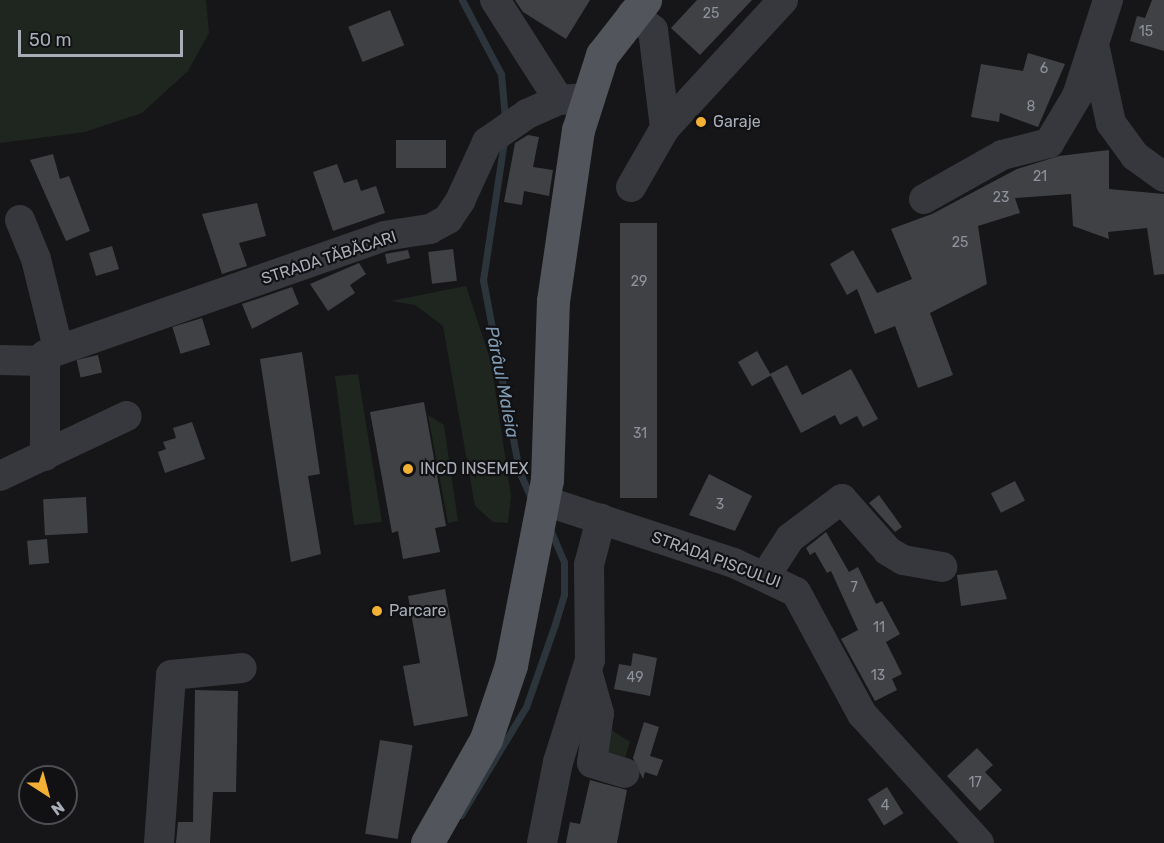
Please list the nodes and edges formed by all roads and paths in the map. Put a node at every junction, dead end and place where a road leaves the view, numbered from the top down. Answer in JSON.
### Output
{"nodes":[{"id":1,"x":495,"y":0,"type":"edge"},
{"id":2,"x":783,"y":0,"type":"edge"},
{"id":3,"x":1108,"y":0,"type":"edge"},
{"id":4,"x":638,"y":7,"type":"edge"},
{"id":5,"x":1095,"y":49,"type":"junction"},
{"id":6,"x":572,"y":99,"type":"junction"},
{"id":7,"x":665,"y":128,"type":"junction"},
{"id":8,"x":1164,"y":177,"type":"edge"},
{"id":9,"x":632,"y":188,"type":"dead end"},
{"id":10,"x":924,"y":200,"type":"dead end"},
{"id":11,"x":20,"y":220,"type":"dead end"},
{"id":12,"x":51,"y":355,"type":"junction"},
{"id":13,"x":0,"y":360,"type":"edge"},
{"id":14,"x":127,"y":416,"type":"dead end"},
{"id":15,"x":45,"y":456,"type":"junction"},
{"id":16,"x":0,"y":476,"type":"edge"},
{"id":17,"x":542,"y":500,"type":"junction"},
{"id":18,"x":601,"y":519,"type":"junction"},
{"id":19,"x":942,"y":567,"type":"dead end"},
{"id":20,"x":766,"y":575,"type":"junction"},
{"id":21,"x":242,"y":668,"type":"dead end"},
{"id":22,"x":587,"y":671,"type":"junction"},
{"id":23,"x":625,"y":773,"type":"dead end"},
{"id":24,"x":159,"y":843,"type":"edge"},
{"id":25,"x":427,"y":843,"type":"edge"},
{"id":26,"x":542,"y":843,"type":"edge"},
{"id":27,"x":979,"y":843,"type":"edge"}],
"edges":[{"from":1,"to":6,"type":"street"},
{"from":2,"to":7,"type":"street"},
{"from":3,"to":5,"type":"street"},
{"from":4,"to":6,"type":"main road"},
{"from":4,"to":7,"type":"street"},
{"from":5,"to":8,"type":"street"},
{"from":5,"to":10,"type":"street"},
{"from":6,"to":12,"type":"street","name":"STRADA TĂBĂCARI"},
{"from":6,"to":17,"type":"main road"},
{"from":7,"to":9,"type":"street"},
{"from":11,"to":12,"type":"street"},
{"from":12,"to":13,"type":"street","name":"STRADA TĂBĂCARI"},
{"from":12,"to":15,"type":"street"},
{"from":14,"to":15,"type":"street"},
{"from":15,"to":16,"type":"street"},
{"from":17,"to":18,"type":"street","name":"STRADA PISCULUI"},
{"from":17,"to":25,"type":"main road"},
{"from":18,"to":20,"type":"street","name":"STRADA PISCULUI"},
{"from":18,"to":22,"type":"street"},
{"from":19,"to":20,"type":"street"},
{"from":20,"to":27,"type":"street","name":"STRADA PISCULUI"},
{"from":21,"to":24,"type":"street"},
{"from":22,"to":23,"type":"street"},
{"from":22,"to":26,"type":"street"}]}
